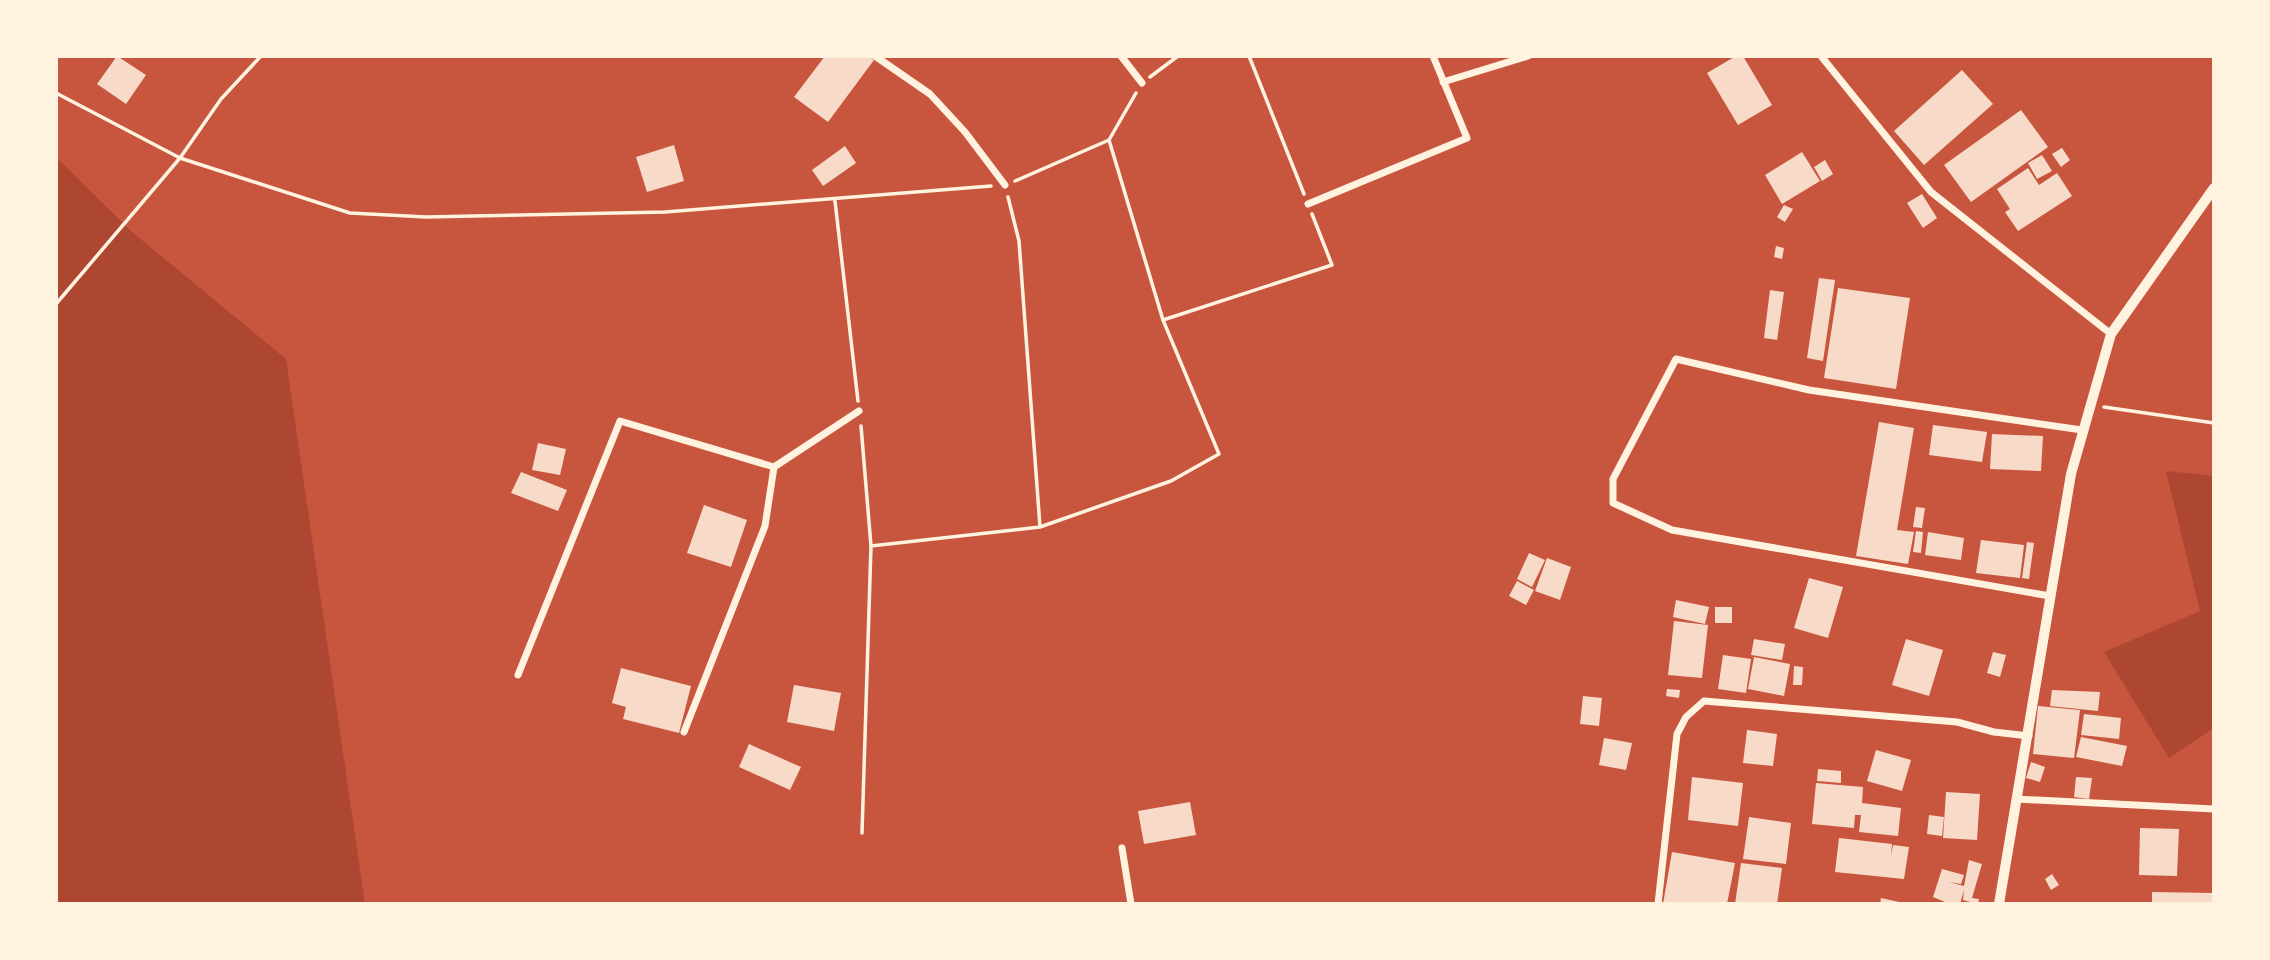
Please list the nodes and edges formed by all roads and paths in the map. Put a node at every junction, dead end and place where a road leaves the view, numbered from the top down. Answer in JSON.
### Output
{"nodes":[{"id":1,"x":261,"y":56,"type":"edge"},
{"id":2,"x":875,"y":56,"type":"edge"},
{"id":3,"x":1121,"y":56,"type":"edge"},
{"id":4,"x":1178,"y":56,"type":"edge"},
{"id":5,"x":1249,"y":56,"type":"edge"},
{"id":6,"x":1433,"y":56,"type":"edge"},
{"id":7,"x":1528,"y":56,"type":"edge"},
{"id":8,"x":1821,"y":56,"type":"edge"},
{"id":9,"x":1443,"y":82,"type":"junction"},
{"id":10,"x":1142,"y":83,"type":"junction"},
{"id":11,"x":56,"y":93,"type":"edge"},
{"id":12,"x":1109,"y":139,"type":"junction"},
{"id":13,"x":180,"y":158,"type":"junction"},
{"id":14,"x":1005,"y":185,"type":"junction"},
{"id":15,"x":2214,"y":188,"type":"edge"},
{"id":16,"x":835,"y":201,"type":"junction"},
{"id":17,"x":1308,"y":204,"type":"junction"},
{"id":18,"x":56,"y":304,"type":"edge"},
{"id":19,"x":1163,"y":320,"type":"junction"},
{"id":20,"x":2111,"y":334,"type":"junction"},
{"id":21,"x":2088,"y":404,"type":"junction"},
{"id":22,"x":859,"y":411,"type":"junction"},
{"id":23,"x":2214,"y":423,"type":"edge"},
{"id":24,"x":2082,"y":430,"type":"junction"},
{"id":25,"x":774,"y":467,"type":"junction"},
{"id":26,"x":1040,"y":527,"type":"junction"},
{"id":27,"x":871,"y":546,"type":"junction"},
{"id":28,"x":2050,"y":596,"type":"junction"},
{"id":29,"x":518,"y":675,"type":"dead end"},
{"id":30,"x":684,"y":732,"type":"dead end"},
{"id":31,"x":2029,"y":736,"type":"junction"},
{"id":32,"x":2015,"y":799,"type":"junction"},
{"id":33,"x":2214,"y":809,"type":"edge"},
{"id":34,"x":862,"y":833,"type":"dead end"},
{"id":35,"x":1122,"y":848,"type":"dead end"},
{"id":36,"x":1131,"y":904,"type":"edge"},
{"id":37,"x":1658,"y":904,"type":"edge"},
{"id":38,"x":1998,"y":904,"type":"edge"}],
"edges":[{"from":1,"to":13,"type":"path"},
{"from":2,"to":14,"type":"street"},
{"from":3,"to":10,"type":"street"},
{"from":4,"to":10,"type":"path"},
{"from":5,"to":17,"type":"path"},
{"from":6,"to":9,"type":"street"},
{"from":7,"to":9,"type":"street"},
{"from":8,"to":20,"type":"street"},
{"from":9,"to":17,"type":"street"},
{"from":10,"to":12,"type":"path"},
{"from":11,"to":13,"type":"path"},
{"from":12,"to":14,"type":"path"},
{"from":12,"to":19,"type":"path"},
{"from":13,"to":16,"type":"path"},
{"from":13,"to":18,"type":"path"},
{"from":14,"to":16,"type":"path"},
{"from":14,"to":26,"type":"path"},
{"from":15,"to":20,"type":"street"},
{"from":16,"to":22,"type":"path"},
{"from":17,"to":19,"type":"path"},
{"from":19,"to":26,"type":"path"},
{"from":20,"to":21,"type":"street"},
{"from":21,"to":23,"type":"path"},
{"from":21,"to":24,"type":"street"},
{"from":22,"to":25,"type":"street"},
{"from":22,"to":27,"type":"path"},
{"from":24,"to":28,"type":"street"},
{"from":24,"to":28,"type":"street"},
{"from":25,"to":29,"type":"street"},
{"from":25,"to":30,"type":"street"},
{"from":26,"to":27,"type":"path"},
{"from":27,"to":34,"type":"path"},
{"from":28,"to":31,"type":"street"},
{"from":31,"to":32,"type":"street"},
{"from":31,"to":37,"type":"street"},
{"from":32,"to":33,"type":"street"},
{"from":32,"to":38,"type":"street"},
{"from":35,"to":36,"type":"street"}]}
